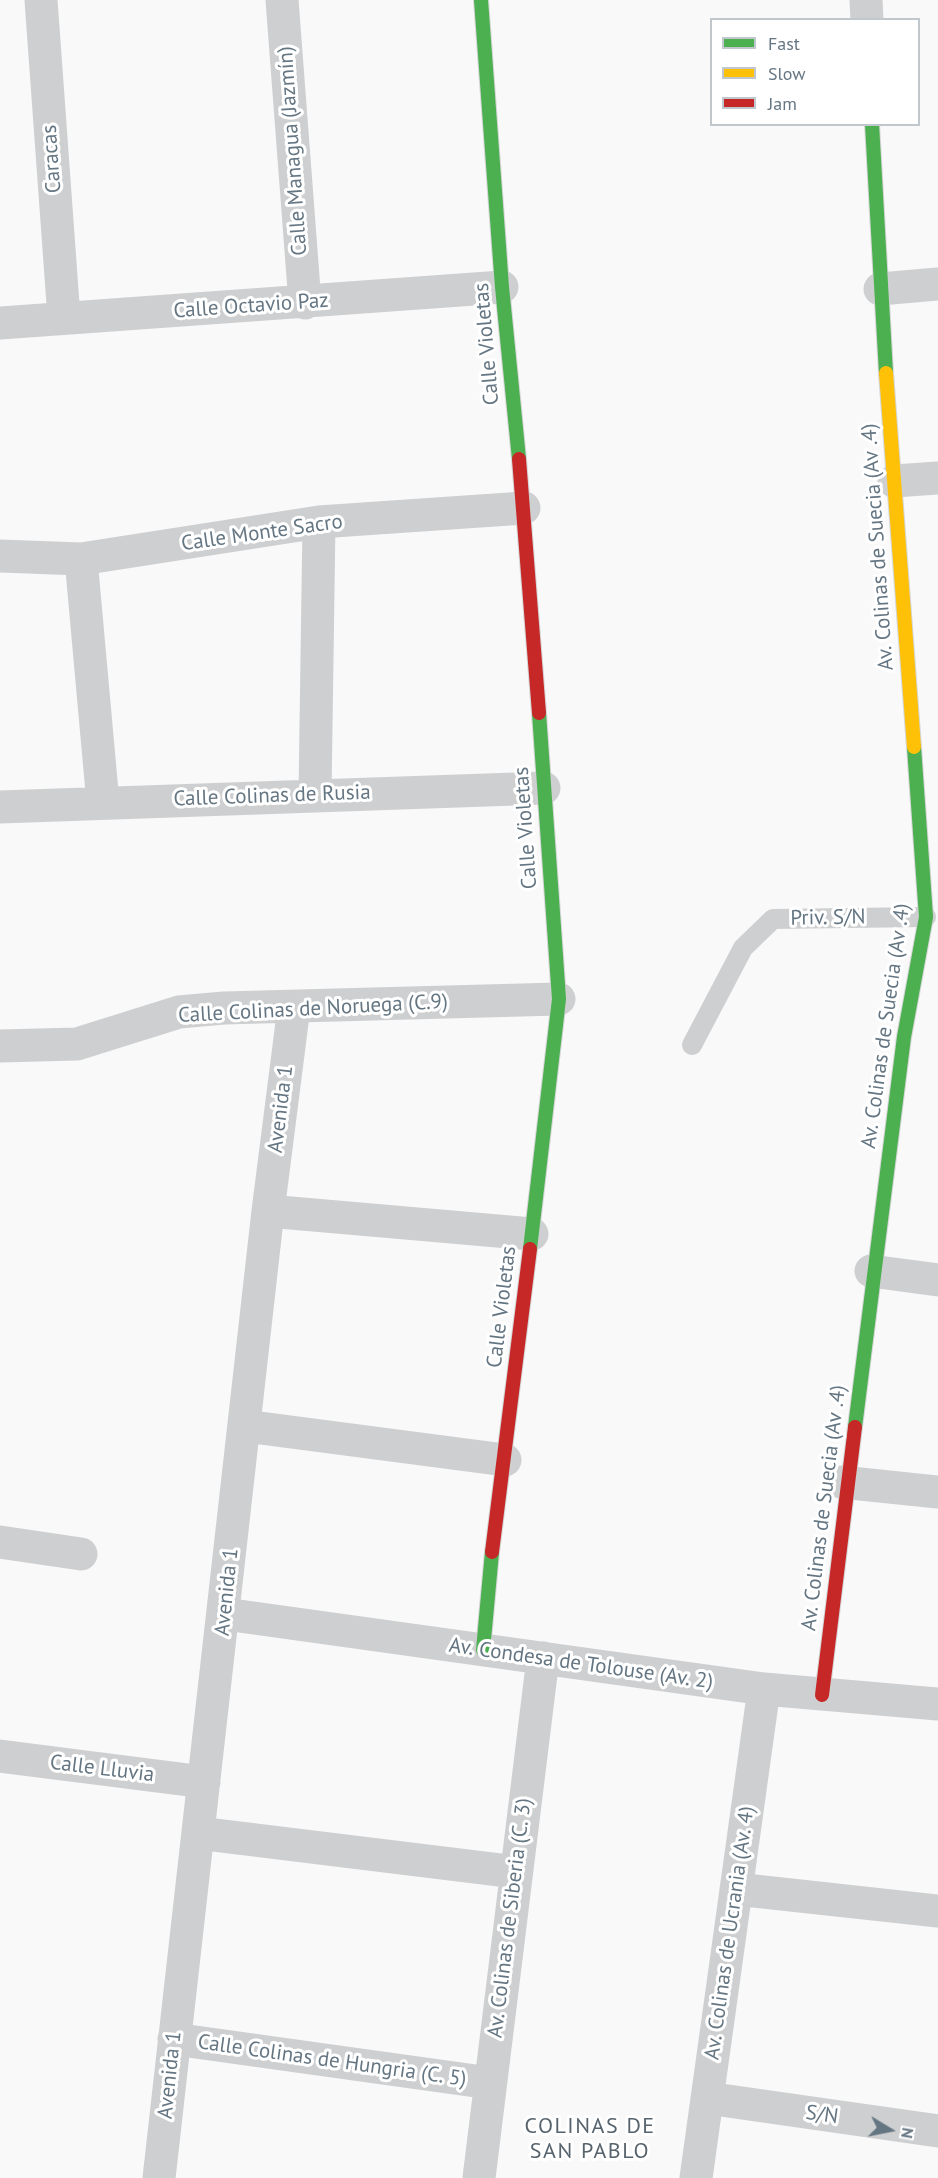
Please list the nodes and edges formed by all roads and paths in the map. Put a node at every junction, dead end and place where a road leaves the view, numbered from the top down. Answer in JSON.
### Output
{"nodes":[{"id":1,"x":41,"y":0,"type":"edge"},
{"id":2,"x":282,"y":0,"type":"edge"},
{"id":3,"x":481,"y":0,"type":"edge"},
{"id":4,"x":866,"y":0,"type":"edge"},
{"id":5,"x":867,"y":18,"type":"edge"},
{"id":6,"x":872,"y":126,"type":"edge"},
{"id":7,"x":938,"y":284,"type":"edge"},
{"id":8,"x":502,"y":287,"type":"junction"},
{"id":9,"x":880,"y":289,"type":"junction"},
{"id":10,"x":305,"y":303,"type":"junction"},
{"id":11,"x":64,"y":318,"type":"junction"},
{"id":12,"x":0,"y":323,"type":"edge"},
{"id":13,"x":938,"y":477,"type":"edge"},
{"id":14,"x":894,"y":480,"type":"junction"},
{"id":15,"x":524,"y":508,"type":"junction"},
{"id":16,"x":318,"y":522,"type":"junction"},
{"id":17,"x":0,"y":556,"type":"edge"},
{"id":18,"x":81,"y":559,"type":"junction"},
{"id":19,"x":544,"y":788,"type":"junction"},
{"id":20,"x":315,"y":794,"type":"junction"},
{"id":21,"x":103,"y":803,"type":"junction"},
{"id":22,"x":0,"y":807,"type":"edge"},
{"id":23,"x":926,"y":916,"type":"junction"},
{"id":24,"x":559,"y":999,"type":"junction"},
{"id":25,"x":294,"y":1007,"type":"junction"},
{"id":26,"x":692,"y":1045,"type":"dead end"},
{"id":27,"x":0,"y":1046,"type":"edge"},
{"id":28,"x":268,"y":1211,"type":"junction"},
{"id":29,"x":532,"y":1234,"type":"junction"},
{"id":30,"x":873,"y":1271,"type":"junction"},
{"id":31,"x":938,"y":1280,"type":"edge"},
{"id":32,"x":245,"y":1426,"type":"junction"},
{"id":33,"x":506,"y":1460,"type":"junction"},
{"id":34,"x":845,"y":1482,"type":"junction"},
{"id":35,"x":938,"y":1492,"type":"edge"},
{"id":36,"x":0,"y":1542,"type":"edge"},
{"id":37,"x":81,"y":1554,"type":"dead end"},
{"id":38,"x":225,"y":1614,"type":"junction"},
{"id":39,"x":483,"y":1650,"type":"junction"},
{"id":40,"x":543,"y":1658,"type":"junction"},
{"id":41,"x":764,"y":1689,"type":"junction"},
{"id":42,"x":822,"y":1695,"type":"junction"},
{"id":43,"x":938,"y":1704,"type":"edge"},
{"id":44,"x":0,"y":1756,"type":"edge"},
{"id":45,"x":204,"y":1782,"type":"junction"},
{"id":46,"x":198,"y":1833,"type":"junction"},
{"id":47,"x":516,"y":1872,"type":"junction"},
{"id":48,"x":736,"y":1889,"type":"junction"},
{"id":49,"x":938,"y":1911,"type":"edge"},
{"id":50,"x":174,"y":2039,"type":"junction"},
{"id":51,"x":490,"y":2083,"type":"junction"},
{"id":52,"x":707,"y":2098,"type":"junction"},
{"id":53,"x":938,"y":2131,"type":"edge"},
{"id":54,"x":159,"y":2178,"type":"edge"},
{"id":55,"x":479,"y":2178,"type":"edge"},
{"id":56,"x":696,"y":2178,"type":"edge"}],
"edges":[{"from":1,"to":11,"type":"street","name":"Caracas"},
{"from":2,"to":10,"type":"street","name":"Calle Managua (Jazmín)"},
{"from":3,"to":8,"type":"street","name":"Calle Violetas"},
{"from":4,"to":5,"type":"street"},
{"from":6,"to":9,"type":"street","name":"Av. Colinas de Suecia (Av .4)"},
{"from":7,"to":9,"type":"street"},
{"from":8,"to":10,"type":"street","name":"Calle Octavio Paz"},
{"from":8,"to":15,"type":"street","name":"Calle Violetas"},
{"from":9,"to":14,"type":"street","name":"Av. Colinas de Suecia (Av .4)"},
{"from":10,"to":11,"type":"street","name":"Calle Octavio Paz"},
{"from":11,"to":12,"type":"street","name":"Calle Octavio Paz"},
{"from":13,"to":14,"type":"street"},
{"from":14,"to":23,"type":"street","name":"Av. Colinas de Suecia (Av .4)"},
{"from":15,"to":16,"type":"street","name":"Calle Monte Sacro"},
{"from":15,"to":19,"type":"street","name":"Calle Violetas"},
{"from":16,"to":18,"type":"street","name":"Calle Monte Sacro"},
{"from":16,"to":20,"type":"street"},
{"from":17,"to":18,"type":"street","name":"Calle Monte Sacro"},
{"from":18,"to":21,"type":"street"},
{"from":19,"to":20,"type":"street","name":"Calle Colinas de Rusia"},
{"from":19,"to":24,"type":"street","name":"Calle Violetas"},
{"from":20,"to":21,"type":"street","name":"Calle Colinas de Rusia"},
{"from":21,"to":22,"type":"street","name":"Calle Colinas de Rusia"},
{"from":23,"to":26,"type":"lane","name":"Priv. S/N"},
{"from":23,"to":30,"type":"street","name":"Av. Colinas de Suecia (Av .4)"},
{"from":24,"to":25,"type":"street","name":"Calle Colinas de Noruega (C.9)"},
{"from":24,"to":29,"type":"street","name":"Calle Violetas"},
{"from":25,"to":27,"type":"street","name":"Calle Colinas de Noruega (C.9)"},
{"from":25,"to":28,"type":"street","name":"Avenida 1"},
{"from":28,"to":29,"type":"street"},
{"from":28,"to":32,"type":"street","name":"Avenida 1"},
{"from":29,"to":33,"type":"street","name":"Calle Violetas"},
{"from":30,"to":31,"type":"street"},
{"from":30,"to":34,"type":"street","name":"Av. Colinas de Suecia (Av .4)"},
{"from":32,"to":33,"type":"street"},
{"from":32,"to":38,"type":"street","name":"Avenida 1"},
{"from":33,"to":39,"type":"street","name":"Calle Violetas"},
{"from":34,"to":35,"type":"street"},
{"from":34,"to":42,"type":"street","name":"Av. Colinas de Suecia (Av .4)"},
{"from":36,"to":37,"type":"street"},
{"from":38,"to":39,"type":"street","name":"Av. Condesa de Tolouse (Av. 2)"},
{"from":38,"to":45,"type":"street","name":"Avenida 1"},
{"from":39,"to":40,"type":"street","name":"Av. Condesa de Tolouse (Av. 2)"},
{"from":40,"to":41,"type":"street","name":"Av. Condesa de Tolouse (Av. 2)"},
{"from":40,"to":47,"type":"street","name":"Av. Colinas de Siberia (C. 3)"},
{"from":41,"to":42,"type":"street","name":"Av. Condesa de Tolouse (Av. 2)"},
{"from":41,"to":48,"type":"street","name":"Av. Colinas de Ucrania (Av. 4)"},
{"from":42,"to":43,"type":"street","name":"Av. Condesa de Tolouse (Av. 2)"},
{"from":44,"to":45,"type":"street","name":"Calle Lluvia"},
{"from":45,"to":46,"type":"street","name":"Avenida 1"},
{"from":46,"to":47,"type":"street"},
{"from":46,"to":50,"type":"street","name":"Avenida 1"},
{"from":47,"to":51,"type":"street","name":"Av. Colinas de Siberia (C. 3)"},
{"from":48,"to":49,"type":"street"},
{"from":48,"to":52,"type":"street","name":"Av. Colinas de Ucrania (Av. 4)"},
{"from":50,"to":51,"type":"street","name":"Calle Colinas de Hungria (C. 5)"},
{"from":50,"to":54,"type":"street","name":"Avenida 1"},
{"from":51,"to":55,"type":"street","name":"Av. Colinas de Siberia (C. 3)"},
{"from":52,"to":53,"type":"street","name":"S/N"},
{"from":52,"to":56,"type":"street","name":"Av. Colinas de Ucrania (Av. 4)"}]}
